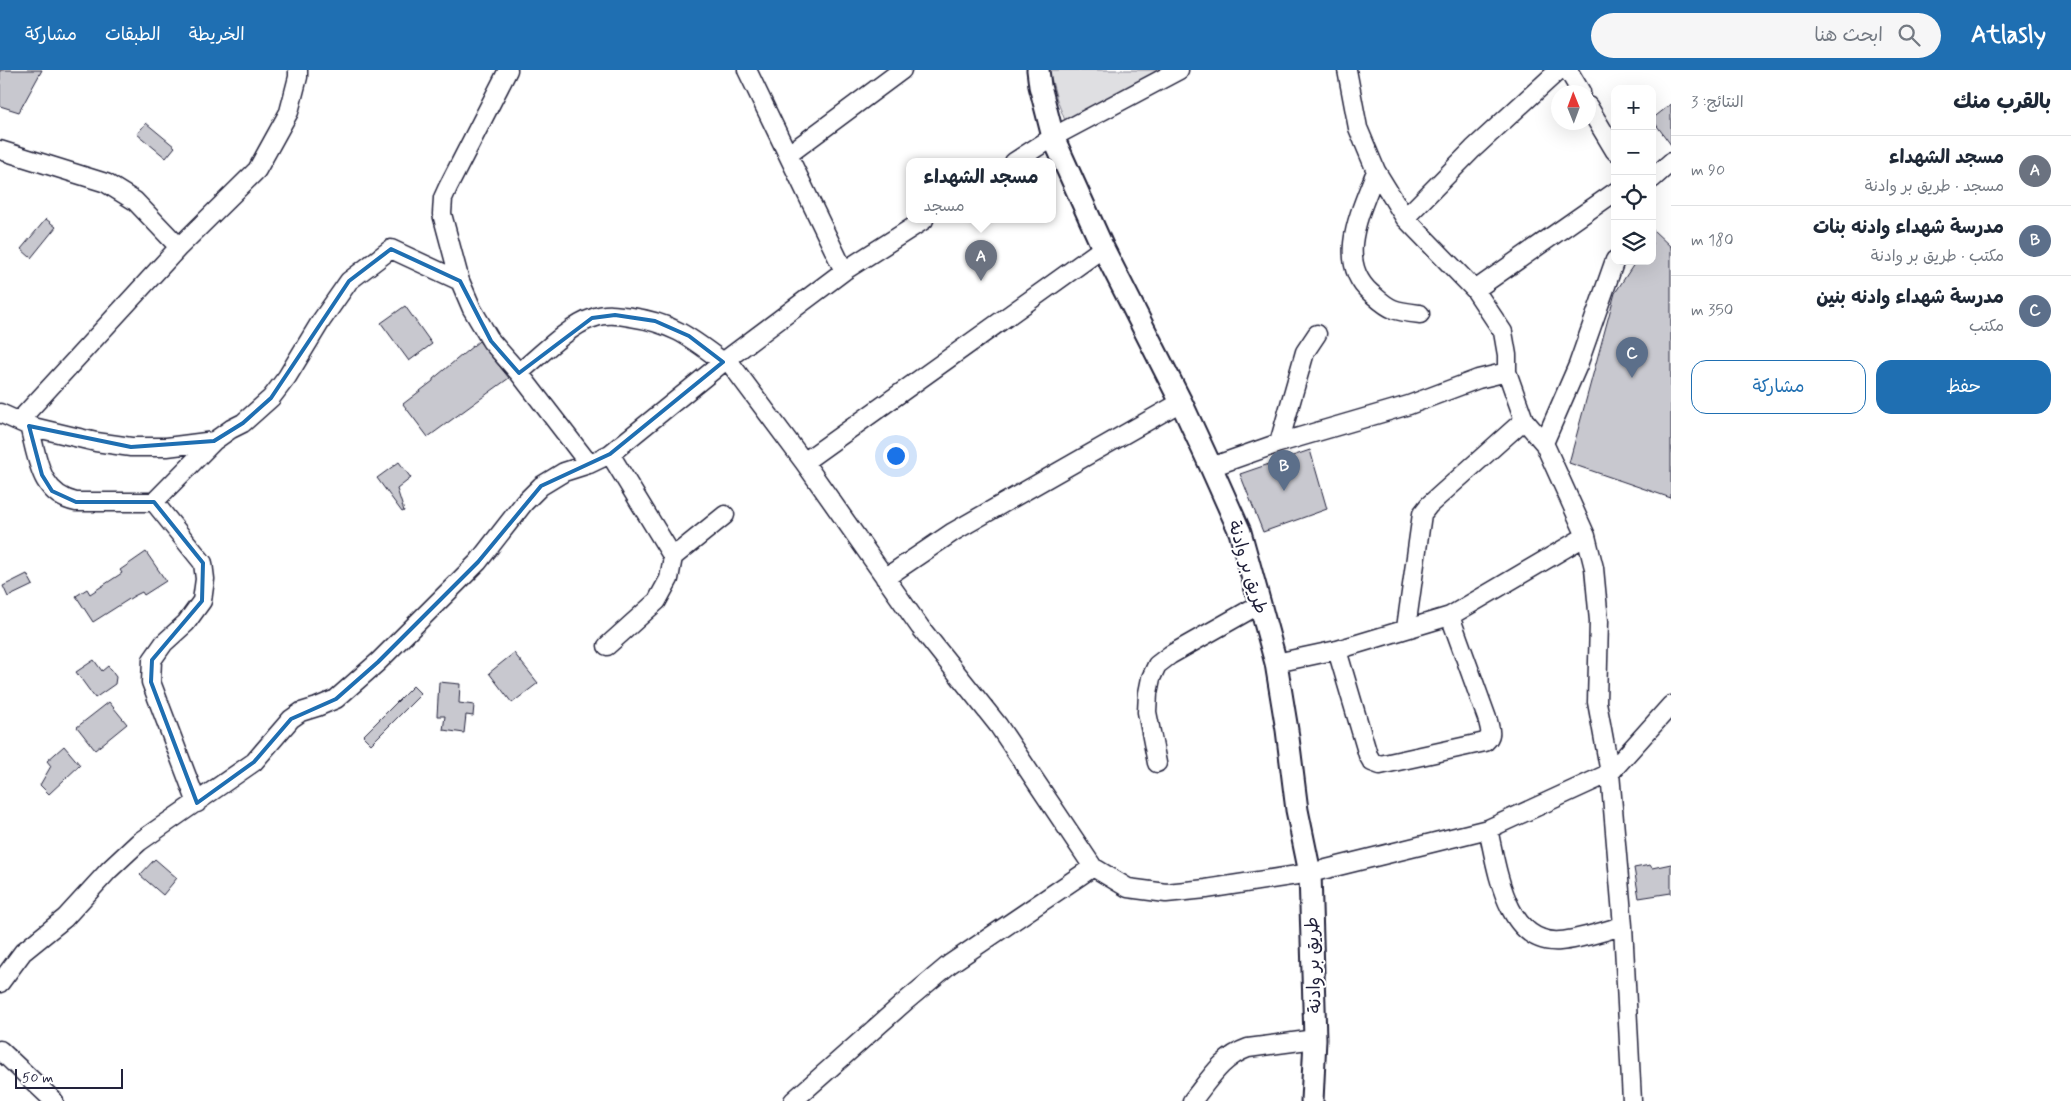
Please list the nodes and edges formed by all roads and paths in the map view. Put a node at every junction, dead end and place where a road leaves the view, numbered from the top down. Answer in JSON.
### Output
{"nodes":[{"id":1,"x":298,"y":70,"type":"edge"},
{"id":2,"x":508,"y":70,"type":"edge"},
{"id":3,"x":747,"y":70,"type":"edge"},
{"id":4,"x":902,"y":70,"type":"edge"},
{"id":5,"x":1038,"y":70,"type":"edge"},
{"id":6,"x":1179,"y":70,"type":"edge"},
{"id":7,"x":1347,"y":70,"type":"edge"},
{"id":8,"x":1559,"y":70,"type":"edge"},
{"id":9,"x":1568,"y":70,"type":"edge"},
{"id":10,"x":1577,"y":85,"type":"edge"},
{"id":11,"x":1596,"y":120,"type":"edge"},
{"id":12,"x":1053,"y":137,"type":"junction"},
{"id":13,"x":1611,"y":145,"type":"edge"},
{"id":14,"x":0,"y":150,"type":"edge"},
{"id":15,"x":789,"y":154,"type":"junction"},
{"id":16,"x":1020,"y":158,"type":"edge"},
{"id":17,"x":1671,"y":162,"type":"edge"},
{"id":18,"x":1376,"y":171,"type":"junction"},
{"id":19,"x":1656,"y":175,"type":"edge"},
{"id":20,"x":1611,"y":195,"type":"edge"},
{"id":21,"x":1405,"y":218,"type":"junction"},
{"id":22,"x":919,"y":223,"type":"edge"},
{"id":23,"x":179,"y":247,"type":"junction"},
{"id":24,"x":1103,"y":248,"type":"junction"},
{"id":25,"x":1613,"y":265,"type":"edge"},
{"id":26,"x":844,"y":271,"type":"junction"},
{"id":27,"x":460,"y":281,"type":"junction"},
{"id":28,"x":1475,"y":290,"type":"junction"},
{"id":29,"x":1420,"y":314,"type":"dead end"},
{"id":30,"x":1317,"y":334,"type":"dead end"},
{"id":31,"x":725,"y":361,"type":"junction"},
{"id":32,"x":1506,"y":372,"type":"junction"},
{"id":33,"x":519,"y":373,"type":"junction"},
{"id":34,"x":1181,"y":402,"type":"junction"},
{"id":35,"x":0,"y":413,"type":"edge"},
{"id":36,"x":1524,"y":420,"type":"junction"},
{"id":37,"x":24,"y":424,"type":"junction"},
{"id":38,"x":214,"y":441,"type":"junction"},
{"id":39,"x":1279,"y":443,"type":"junction"},
{"id":40,"x":1544,"y":443,"type":"junction"},
{"id":41,"x":610,"y":454,"type":"junction"},
{"id":42,"x":804,"y":462,"type":"junction"},
{"id":43,"x":589,"y":464,"type":"junction"},
{"id":44,"x":1211,"y":467,"type":"junction"},
{"id":45,"x":154,"y":502,"type":"junction"},
{"id":46,"x":725,"y":515,"type":"dead end"},
{"id":47,"x":1586,"y":536,"type":"junction"},
{"id":48,"x":673,"y":557,"type":"junction"},
{"id":49,"x":885,"y":578,"type":"junction"},
{"id":50,"x":1260,"y":604,"type":"junction"},
{"id":51,"x":1450,"y":616,"type":"junction"},
{"id":52,"x":1406,"y":628,"type":"junction"},
{"id":53,"x":607,"y":646,"type":"dead end"},
{"id":54,"x":1337,"y":650,"type":"junction"},
{"id":55,"x":1276,"y":663,"type":"junction"},
{"id":56,"x":1671,"y":704,"type":"edge"},
{"id":57,"x":1157,"y":763,"type":"dead end"},
{"id":58,"x":1610,"y":773,"type":"junction"},
{"id":59,"x":197,"y":803,"type":"junction"},
{"id":60,"x":1488,"y":829,"type":"junction"},
{"id":61,"x":1093,"y":867,"type":"junction"},
{"id":62,"x":1310,"y":873,"type":"junction"},
{"id":63,"x":1624,"y":926,"type":"junction"},
{"id":64,"x":0,"y":983,"type":"edge"},
{"id":65,"x":1315,"y":1038,"type":"junction"},
{"id":66,"x":0,"y":1050,"type":"edge"},
{"id":67,"x":54,"y":1101,"type":"edge"},
{"id":68,"x":793,"y":1101,"type":"edge"},
{"id":69,"x":1192,"y":1101,"type":"edge"},
{"id":70,"x":1312,"y":1101,"type":"edge"},
{"id":71,"x":1632,"y":1101,"type":"edge"}],
"edges":[{"from":1,"to":23,"type":"street"},
{"from":2,"to":27,"type":"street"},
{"from":3,"to":15,"type":"street"},
{"from":4,"to":15,"type":"street"},
{"from":5,"to":12,"type":"street","name":"طريق بر وادنة"},
{"from":6,"to":12,"type":"street"},
{"from":7,"to":18,"type":"street"},
{"from":8,"to":21,"type":"street"},
{"from":9,"to":10,"type":"street"},
{"from":11,"to":13,"type":"street"},
{"from":12,"to":16,"type":"street"},
{"from":12,"to":24,"type":"street","name":"طريق بر وادنة"},
{"from":14,"to":23,"type":"street"},
{"from":15,"to":26,"type":"street"},
{"from":17,"to":19,"type":"street"},
{"from":18,"to":21,"type":"street"},
{"from":18,"to":29,"type":"street"},
{"from":20,"to":28,"type":"street"},
{"from":21,"to":28,"type":"street"},
{"from":22,"to":26,"type":"street"},
{"from":23,"to":37,"type":"street"},
{"from":24,"to":34,"type":"street","name":"طريق بر وادنة"},
{"from":24,"to":42,"type":"street"},
{"from":25,"to":40,"type":"street"},
{"from":26,"to":31,"type":"street"},
{"from":27,"to":33,"type":"street"},
{"from":27,"to":38,"type":"street"},
{"from":28,"to":32,"type":"street"},
{"from":30,"to":39,"type":"street"},
{"from":31,"to":33,"type":"street"},
{"from":31,"to":41,"type":"street"},
{"from":31,"to":42,"type":"street"},
{"from":32,"to":36,"type":"street"},
{"from":32,"to":39,"type":"street"},
{"from":33,"to":43,"type":"street"},
{"from":34,"to":44,"type":"street","name":"طريق بر وادنة"},
{"from":34,"to":49,"type":"street"},
{"from":35,"to":37,"type":"street"},
{"from":36,"to":40,"type":"street"},
{"from":36,"to":52,"type":"street"},
{"from":37,"to":38,"type":"street"},
{"from":37,"to":45,"type":"street"},
{"from":38,"to":45,"type":"street"},
{"from":39,"to":44,"type":"street"},
{"from":40,"to":47,"type":"street"},
{"from":41,"to":43,"type":"street"},
{"from":41,"to":48,"type":"street"},
{"from":42,"to":49,"type":"street"},
{"from":43,"to":59,"type":"street"},
{"from":44,"to":50,"type":"street","name":"طريق بر وادنة"},
{"from":45,"to":59,"type":"street"},
{"from":46,"to":48,"type":"street"},
{"from":47,"to":51,"type":"street"},
{"from":47,"to":58,"type":"street"},
{"from":48,"to":53,"type":"street"},
{"from":49,"to":61,"type":"street"},
{"from":50,"to":55,"type":"street","name":"طريق بر وادنة"},
{"from":50,"to":57,"type":"street"},
{"from":51,"to":52,"type":"street"},
{"from":51,"to":54,"type":"street"},
{"from":52,"to":54,"type":"street"},
{"from":54,"to":55,"type":"street"},
{"from":55,"to":62,"type":"street","name":"طريق بر وادنة"},
{"from":56,"to":58,"type":"street"},
{"from":58,"to":60,"type":"street"},
{"from":58,"to":63,"type":"street"},
{"from":59,"to":64,"type":"street"},
{"from":60,"to":62,"type":"street"},
{"from":60,"to":63,"type":"street"},
{"from":61,"to":62,"type":"street"},
{"from":61,"to":68,"type":"street"},
{"from":62,"to":65,"type":"street","name":"طريق بر وادنة"},
{"from":63,"to":71,"type":"street"},
{"from":65,"to":69,"type":"street"},
{"from":65,"to":70,"type":"street","name":"طريق بر وادنة"},
{"from":66,"to":67,"type":"street"}]}
